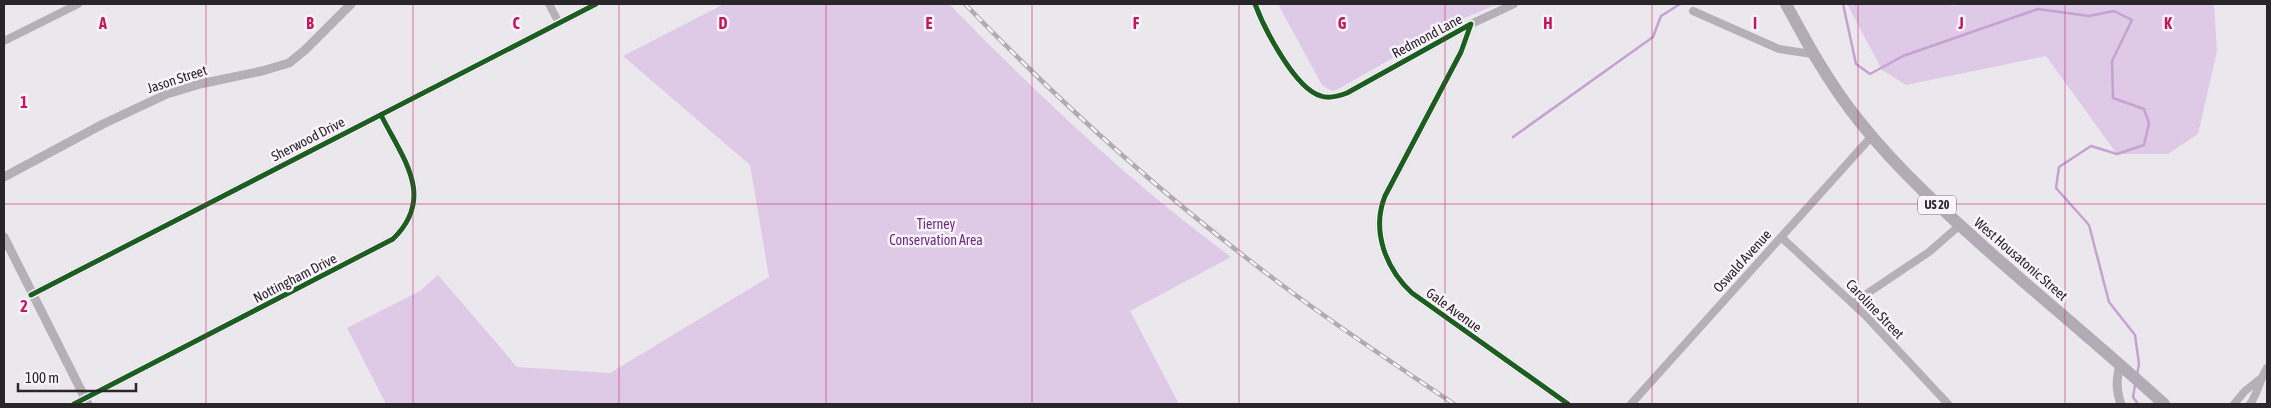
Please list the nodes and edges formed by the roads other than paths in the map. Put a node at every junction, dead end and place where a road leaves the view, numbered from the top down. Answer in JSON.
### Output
{"nodes":[{"id":1,"x":78,"y":4,"type":"edge"},
{"id":2,"x":351,"y":4,"type":"edge"},
{"id":3,"x":548,"y":4,"type":"edge"},
{"id":4,"x":596,"y":4,"type":"edge"},
{"id":5,"x":1255,"y":4,"type":"edge"},
{"id":6,"x":1514,"y":4,"type":"edge"},
{"id":7,"x":1786,"y":4,"type":"edge"},
{"id":8,"x":1693,"y":11,"type":"dead end"},
{"id":9,"x":558,"y":23,"type":"junction"},
{"id":10,"x":1471,"y":24,"type":"junction"},
{"id":11,"x":4,"y":41,"type":"edge"},
{"id":12,"x":1812,"y":54,"type":"junction"},
{"id":13,"x":381,"y":115,"type":"junction"},
{"id":14,"x":1872,"y":136,"type":"junction"},
{"id":15,"x":4,"y":177,"type":"edge"},
{"id":16,"x":1383,"y":200,"type":"joint"},
{"id":17,"x":1960,"y":225,"type":"junction"},
{"id":18,"x":4,"y":237,"type":"edge"},
{"id":19,"x":1781,"y":237,"type":"junction"},
{"id":20,"x":31,"y":295,"type":"junction"},
{"id":21,"x":1853,"y":303,"type":"junction"},
{"id":22,"x":2123,"y":368,"type":"junction"},
{"id":23,"x":2267,"y":368,"type":"edge"},
{"id":24,"x":2260,"y":379,"type":"junction"},
{"id":25,"x":86,"y":401,"type":"edge"},
{"id":26,"x":74,"y":404,"type":"edge"},
{"id":27,"x":1568,"y":404,"type":"edge"},
{"id":28,"x":1631,"y":404,"type":"edge"},
{"id":29,"x":1948,"y":404,"type":"edge"},
{"id":30,"x":2121,"y":404,"type":"edge"},
{"id":31,"x":2164,"y":404,"type":"edge"},
{"id":32,"x":2234,"y":404,"type":"edge"},
{"id":33,"x":2250,"y":404,"type":"edge"}],
"edges":[{"from":1,"to":11,"type":"street"},
{"from":2,"to":15,"type":"street","name":"Jason Street"},
{"from":3,"to":9,"type":"street"},
{"from":4,"to":9,"type":"street","name":"Sherwood Drive"},
{"from":5,"to":10,"type":"street","name":"Redmond Lane"},
{"from":6,"to":10,"type":"street"},
{"from":7,"to":12,"type":"highway","name":"West Housatonic Street","number":"US 20"},
{"from":8,"to":12,"type":"street"},
{"from":9,"to":13,"type":"street","name":"Sherwood Drive"},
{"from":10,"to":16,"type":"street","name":"Redmond Lane"},
{"from":12,"to":14,"type":"highway","name":"West Housatonic Street","number":"US 20"},
{"from":13,"to":20,"type":"street","name":"Sherwood Drive"},
{"from":13,"to":25,"type":"street","name":"Nottingham Drive"},
{"from":14,"to":17,"type":"highway","name":"West Housatonic Street","number":"US 20"},
{"from":14,"to":19,"type":"street","name":"Oswald Avenue"},
{"from":16,"to":27,"type":"street","name":"Gale Avenue"},
{"from":17,"to":21,"type":"street"},
{"from":17,"to":22,"type":"highway","name":"West Housatonic Street","number":"US 20"},
{"from":18,"to":20,"type":"street"},
{"from":19,"to":21,"type":"street","name":"Caroline Street"},
{"from":19,"to":28,"type":"street","name":"Oswald Avenue"},
{"from":20,"to":25,"type":"street"},
{"from":21,"to":29,"type":"street","name":"Caroline Street"},
{"from":22,"to":30,"type":"street"},
{"from":22,"to":31,"type":"highway","name":"West Housatonic Street","number":"US 20"},
{"from":23,"to":24,"type":"street"},
{"from":24,"to":32,"type":"street"},
{"from":24,"to":33,"type":"street"},
{"from":25,"to":26,"type":"street","name":"Nottingham Drive"}]}
